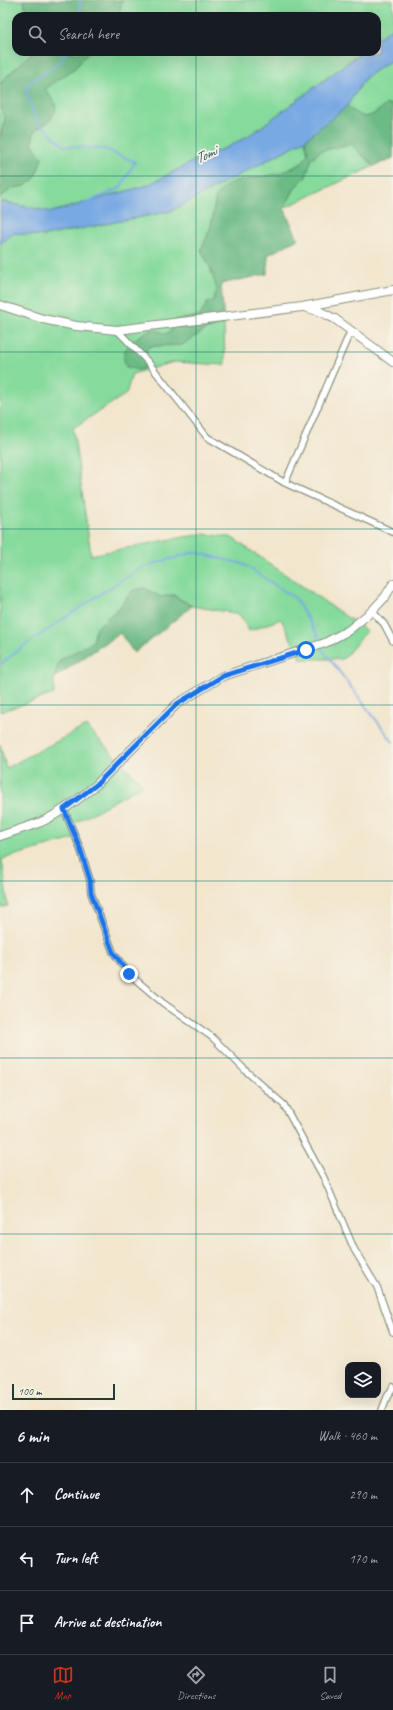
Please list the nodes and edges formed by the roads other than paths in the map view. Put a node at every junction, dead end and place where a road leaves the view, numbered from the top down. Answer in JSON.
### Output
{"nodes":[{"id":1,"x":393,"y":290,"type":"edge"},
{"id":2,"x":0,"y":305,"type":"edge"},
{"id":3,"x":302,"y":307,"type":"junction"},
{"id":4,"x":117,"y":330,"type":"junction"},
{"id":5,"x":351,"y":330,"type":"junction"},
{"id":6,"x":393,"y":362,"type":"edge"},
{"id":7,"x":285,"y":483,"type":"junction"},
{"id":8,"x":393,"y":532,"type":"edge"},
{"id":9,"x":393,"y":584,"type":"edge"},
{"id":10,"x":372,"y":611,"type":"junction"},
{"id":11,"x":393,"y":640,"type":"edge"},
{"id":12,"x":64,"y":809,"type":"junction"},
{"id":13,"x":0,"y":836,"type":"edge"},
{"id":14,"x":393,"y":1332,"type":"edge"},
{"id":15,"x":393,"y":1388,"type":"edge"},
{"id":16,"x":382,"y":1410,"type":"edge"}],
"edges":[{"from":1,"to":3,"type":"main road"},
{"from":2,"to":4,"type":"main road"},
{"from":3,"to":4,"type":"main road"},
{"from":3,"to":5,"type":"main road"},
{"from":4,"to":7,"type":"street"},
{"from":5,"to":6,"type":"main road"},
{"from":5,"to":7,"type":"street"},
{"from":7,"to":8,"type":"street"},
{"from":9,"to":10,"type":"main road"},
{"from":10,"to":11,"type":"street"},
{"from":10,"to":12,"type":"main road"},
{"from":12,"to":13,"type":"main road"},
{"from":12,"to":14,"type":"street"},
{"from":15,"to":16,"type":"street"}]}
